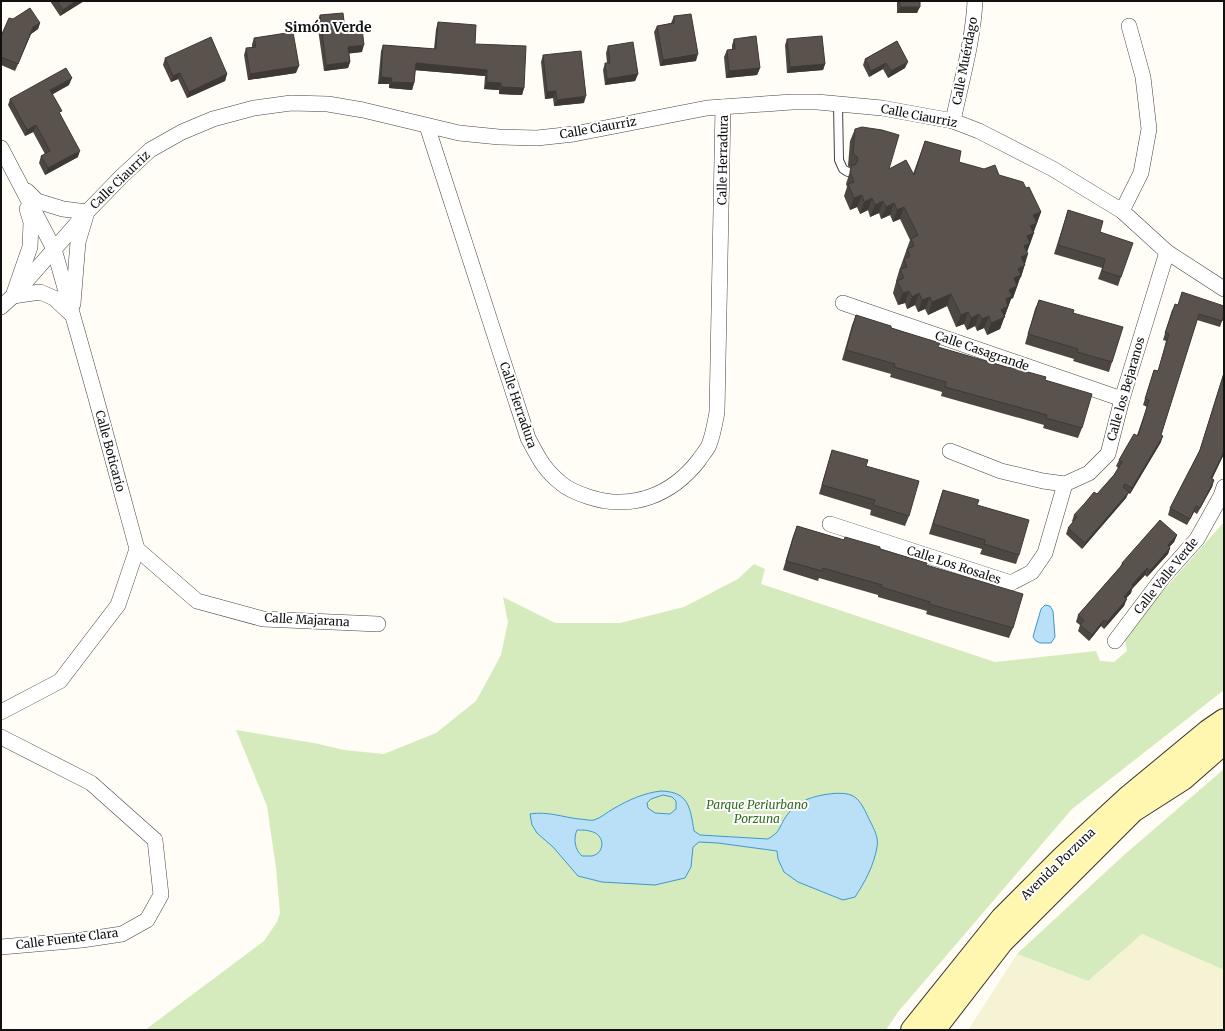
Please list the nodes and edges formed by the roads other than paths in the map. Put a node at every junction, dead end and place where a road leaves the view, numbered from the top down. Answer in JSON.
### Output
{"nodes":[{"id":1,"x":975,"y":1,"type":"edge"},
{"id":2,"x":1129,"y":26,"type":"dead end"},
{"id":3,"x":838,"y":104,"type":"junction"},
{"id":4,"x":724,"y":107,"type":"junction"},
{"id":5,"x":953,"y":121,"type":"junction"},
{"id":6,"x":427,"y":126,"type":"junction"},
{"id":7,"x":1,"y":148,"type":"edge"},
{"id":8,"x":848,"y":172,"type":"dead end"},
{"id":9,"x":20,"y":184,"type":"junction"},
{"id":10,"x":1122,"y":211,"type":"junction"},
{"id":11,"x":87,"y":212,"type":"junction"},
{"id":12,"x":54,"y":249,"type":"junction"},
{"id":13,"x":1167,"y":252,"type":"junction"},
{"id":14,"x":1224,"y":288,"type":"edge"},
{"id":15,"x":13,"y":296,"type":"junction"},
{"id":16,"x":843,"y":303,"type":"dead end"},
{"id":17,"x":1,"y":307,"type":"edge"},
{"id":18,"x":73,"y":316,"type":"junction"},
{"id":19,"x":1122,"y":399,"type":"junction"},
{"id":20,"x":950,"y":451,"type":"dead end"},
{"id":21,"x":1065,"y":484,"type":"junction"},
{"id":22,"x":1224,"y":486,"type":"edge"},
{"id":23,"x":830,"y":524,"type":"dead end"},
{"id":24,"x":137,"y":549,"type":"junction"},
{"id":25,"x":378,"y":624,"type":"dead end"},
{"id":26,"x":1115,"y":641,"type":"dead end"},
{"id":27,"x":1,"y":712,"type":"edge"},
{"id":28,"x":1224,"y":720,"type":"edge"},
{"id":29,"x":1,"y":737,"type":"edge"},
{"id":30,"x":1224,"y":743,"type":"edge"},
{"id":31,"x":1,"y":946,"type":"edge"},
{"id":32,"x":912,"y":1030,"type":"edge"},
{"id":33,"x":934,"y":1030,"type":"edge"}],
"edges":[{"from":1,"to":5,"type":"street","name":"Calle Muérdago"},
{"from":2,"to":10,"type":"street"},
{"from":3,"to":4,"type":"street","name":"Calle Ciaurriz"},
{"from":3,"to":5,"type":"street","name":"Calle Ciaurriz"},
{"from":3,"to":8,"type":"lane"},
{"from":4,"to":6,"type":"street","name":"Calle Ciaurriz"},
{"from":4,"to":6,"type":"street","name":"Calle Herradura"},
{"from":5,"to":10,"type":"street","name":"Calle Ciaurriz"},
{"from":6,"to":11,"type":"street","name":"Calle Ciaurriz"},
{"from":7,"to":9,"type":"street","name":"Calle Boticario"},
{"from":9,"to":11,"type":"street"},
{"from":9,"to":12,"type":"street","name":"Calle Boticario"},
{"from":9,"to":15,"type":"street"},
{"from":10,"to":13,"type":"street","name":"Calle Ciaurriz"},
{"from":11,"to":12,"type":"street","name":"Calle Ciaurriz"},
{"from":11,"to":18,"type":"street"},
{"from":12,"to":15,"type":"street","name":"Calle Ciaurriz"},
{"from":12,"to":18,"type":"street","name":"Calle Boticario"},
{"from":13,"to":14,"type":"street","name":"Calle Ciaurriz"},
{"from":13,"to":19,"type":"street","name":"Calle los Bejaranos"},
{"from":15,"to":17,"type":"street","name":"Calle Ciaurriz"},
{"from":15,"to":18,"type":"street"},
{"from":16,"to":19,"type":"street","name":"Calle Casagrande"},
{"from":18,"to":24,"type":"street","name":"Calle Boticario"},
{"from":19,"to":21,"type":"street","name":"Calle los Bejaranos"},
{"from":20,"to":21,"type":"street"},
{"from":21,"to":23,"type":"street","name":"Calle Los Rosales"},
{"from":22,"to":26,"type":"street","name":"Calle Valle Verde"},
{"from":24,"to":25,"type":"street","name":"Calle Majarana"},
{"from":24,"to":27,"type":"street"},
{"from":28,"to":32,"type":"street","name":"Avenida Porzuna"},
{"from":29,"to":31,"type":"street","name":"Calle Fuente Clara"},
{"from":30,"to":33,"type":"street","name":"Avenida Porzuna"}]}
